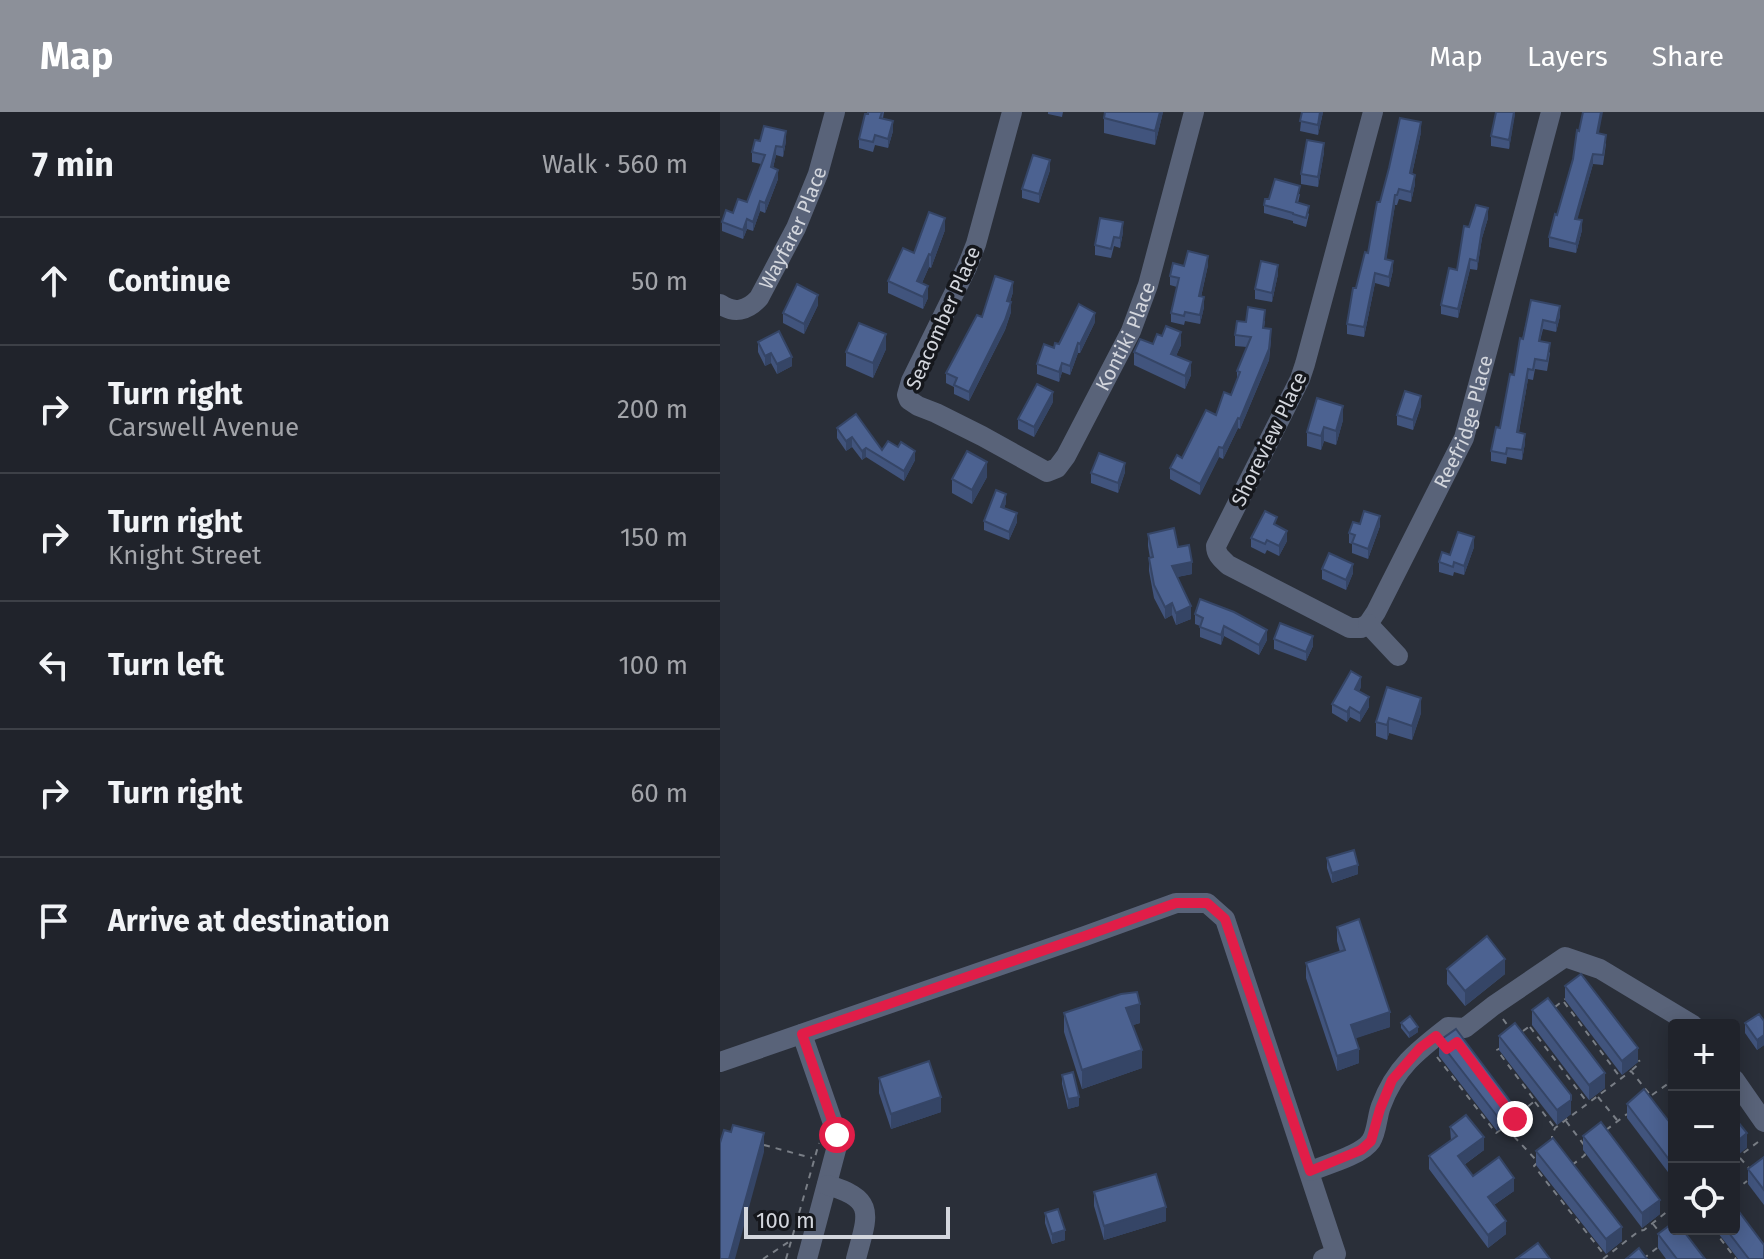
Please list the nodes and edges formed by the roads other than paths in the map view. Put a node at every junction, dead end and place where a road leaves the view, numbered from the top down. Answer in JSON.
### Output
{"nodes":[{"id":1,"x":835,"y":112,"type":"edge"},
{"id":2,"x":1012,"y":112,"type":"edge"},
{"id":3,"x":1194,"y":112,"type":"edge"},
{"id":4,"x":1373,"y":112,"type":"edge"},
{"id":5,"x":1551,"y":112,"type":"edge"},
{"id":6,"x":720,"y":304,"type":"edge"},
{"id":7,"x":982,"y":436,"type":"joint"},
{"id":8,"x":1368,"y":624,"type":"junction"},
{"id":9,"x":1398,"y":656,"type":"dead end"},
{"id":10,"x":1683,"y":1019,"type":"edge"},
{"id":11,"x":802,"y":1034,"type":"junction"},
{"id":12,"x":720,"y":1062,"type":"edge"},
{"id":13,"x":1740,"y":1088,"type":"edge"},
{"id":14,"x":1764,"y":1122,"type":"edge"},
{"id":15,"x":1310,"y":1171,"type":"junction"},
{"id":16,"x":827,"y":1185,"type":"junction"},
{"id":17,"x":1330,"y":1257,"type":"edge"},
{"id":18,"x":807,"y":1259,"type":"edge"},
{"id":19,"x":856,"y":1259,"type":"edge"}],
"edges":[{"from":1,"to":6,"type":"street","name":"Wayfarer Place"},
{"from":2,"to":7,"type":"street","name":"Seacomber Place"},
{"from":3,"to":7,"type":"street","name":"Kontiki Place"},
{"from":4,"to":8,"type":"street","name":"Shoreview Place"},
{"from":5,"to":8,"type":"street","name":"Reefridge Place"},
{"from":8,"to":9,"type":"street"},
{"from":10,"to":15,"type":"street"},
{"from":11,"to":12,"type":"street"},
{"from":11,"to":15,"type":"street"},
{"from":11,"to":16,"type":"street"},
{"from":13,"to":14,"type":"street"},
{"from":15,"to":17,"type":"street"},
{"from":16,"to":18,"type":"street"},
{"from":16,"to":19,"type":"street"}]}
